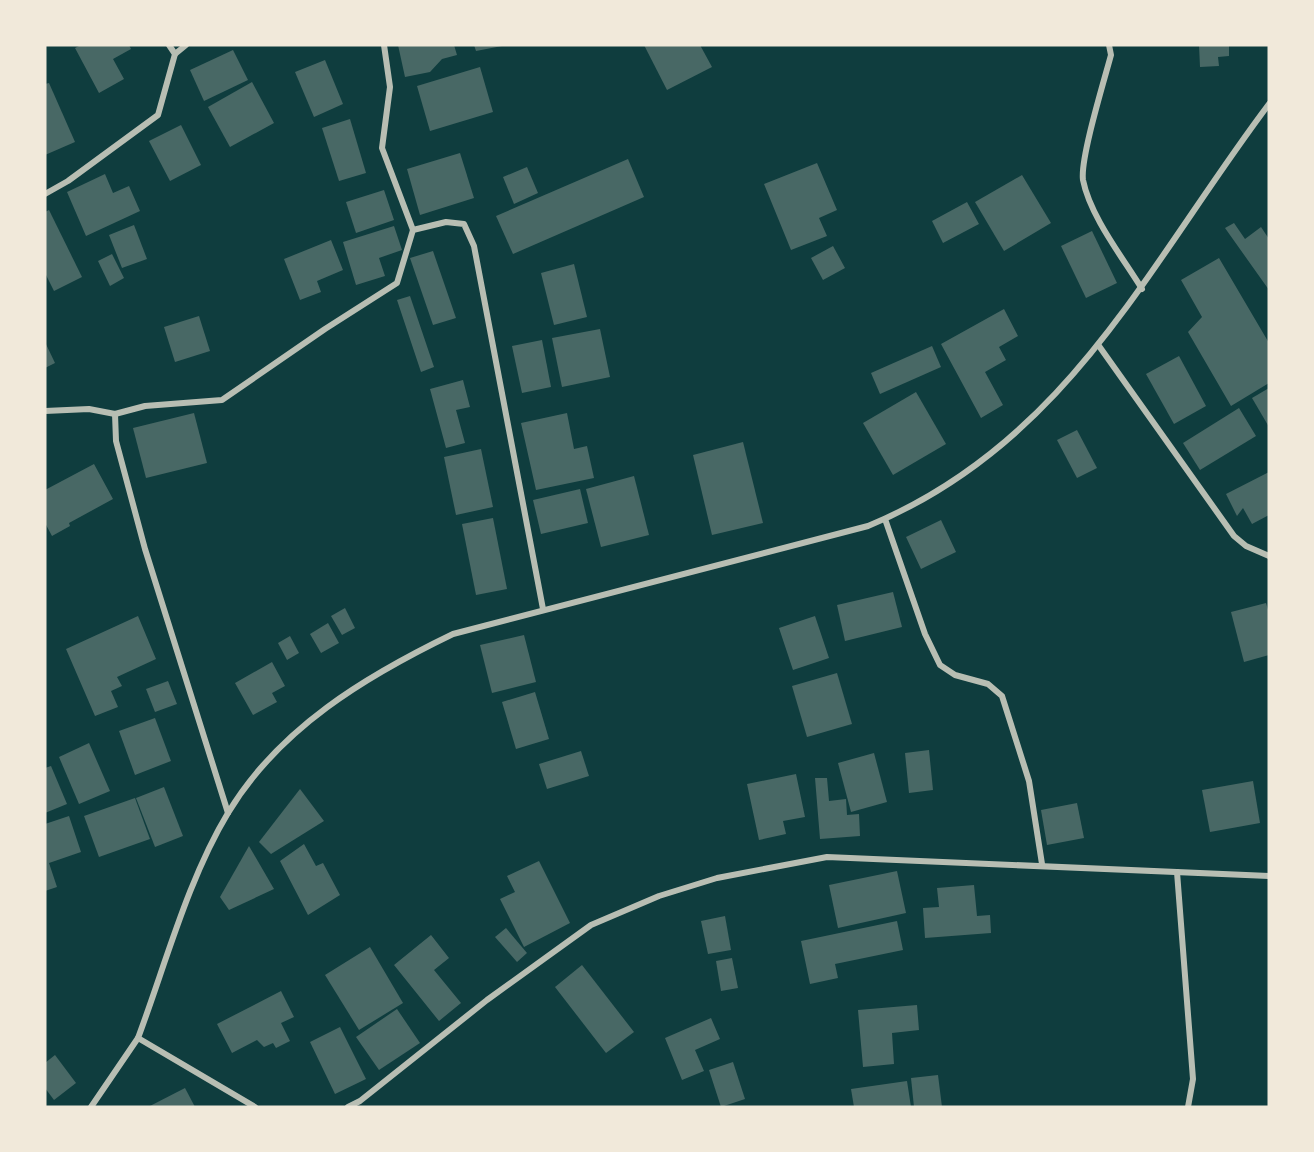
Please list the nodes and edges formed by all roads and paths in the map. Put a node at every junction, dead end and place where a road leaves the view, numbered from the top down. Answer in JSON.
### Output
{"nodes":[{"id":1,"x":169,"y":45,"type":"edge"},
{"id":2,"x":186,"y":45,"type":"edge"},
{"id":3,"x":384,"y":45,"type":"edge"},
{"id":4,"x":1109,"y":45,"type":"edge"},
{"id":5,"x":175,"y":54,"type":"junction"},
{"id":6,"x":1269,"y":104,"type":"edge"},
{"id":7,"x":45,"y":194,"type":"edge"},
{"id":8,"x":413,"y":230,"type":"junction"},
{"id":9,"x":1142,"y":289,"type":"junction"},
{"id":10,"x":1099,"y":346,"type":"junction"},
{"id":11,"x":45,"y":411,"type":"edge"},
{"id":12,"x":115,"y":414,"type":"junction"},
{"id":13,"x":885,"y":519,"type":"junction"},
{"id":14,"x":1269,"y":556,"type":"edge"},
{"id":15,"x":543,"y":609,"type":"junction"},
{"id":16,"x":228,"y":813,"type":"junction"},
{"id":17,"x":1042,"y":864,"type":"junction"},
{"id":18,"x":1177,"y":872,"type":"junction"},
{"id":19,"x":1269,"y":876,"type":"edge"},
{"id":20,"x":138,"y":1038,"type":"junction"},
{"id":21,"x":91,"y":1107,"type":"edge"},
{"id":22,"x":255,"y":1107,"type":"edge"},
{"id":23,"x":348,"y":1107,"type":"edge"},
{"id":24,"x":1188,"y":1107,"type":"edge"}],
"edges":[{"from":1,"to":5,"type":"street"},
{"from":2,"to":5,"type":"street"},
{"from":3,"to":8,"type":"street"},
{"from":4,"to":9,"type":"street"},
{"from":5,"to":7,"type":"street"},
{"from":6,"to":9,"type":"street"},
{"from":8,"to":12,"type":"street"},
{"from":8,"to":15,"type":"street"},
{"from":9,"to":10,"type":"street"},
{"from":10,"to":13,"type":"street"},
{"from":10,"to":14,"type":"street"},
{"from":11,"to":12,"type":"street"},
{"from":12,"to":16,"type":"street"},
{"from":13,"to":15,"type":"street"},
{"from":13,"to":17,"type":"street"},
{"from":15,"to":16,"type":"street"},
{"from":16,"to":20,"type":"street"},
{"from":17,"to":18,"type":"street"},
{"from":17,"to":23,"type":"street"},
{"from":18,"to":19,"type":"street"},
{"from":18,"to":24,"type":"street"},
{"from":20,"to":21,"type":"street"},
{"from":20,"to":22,"type":"street"}]}
